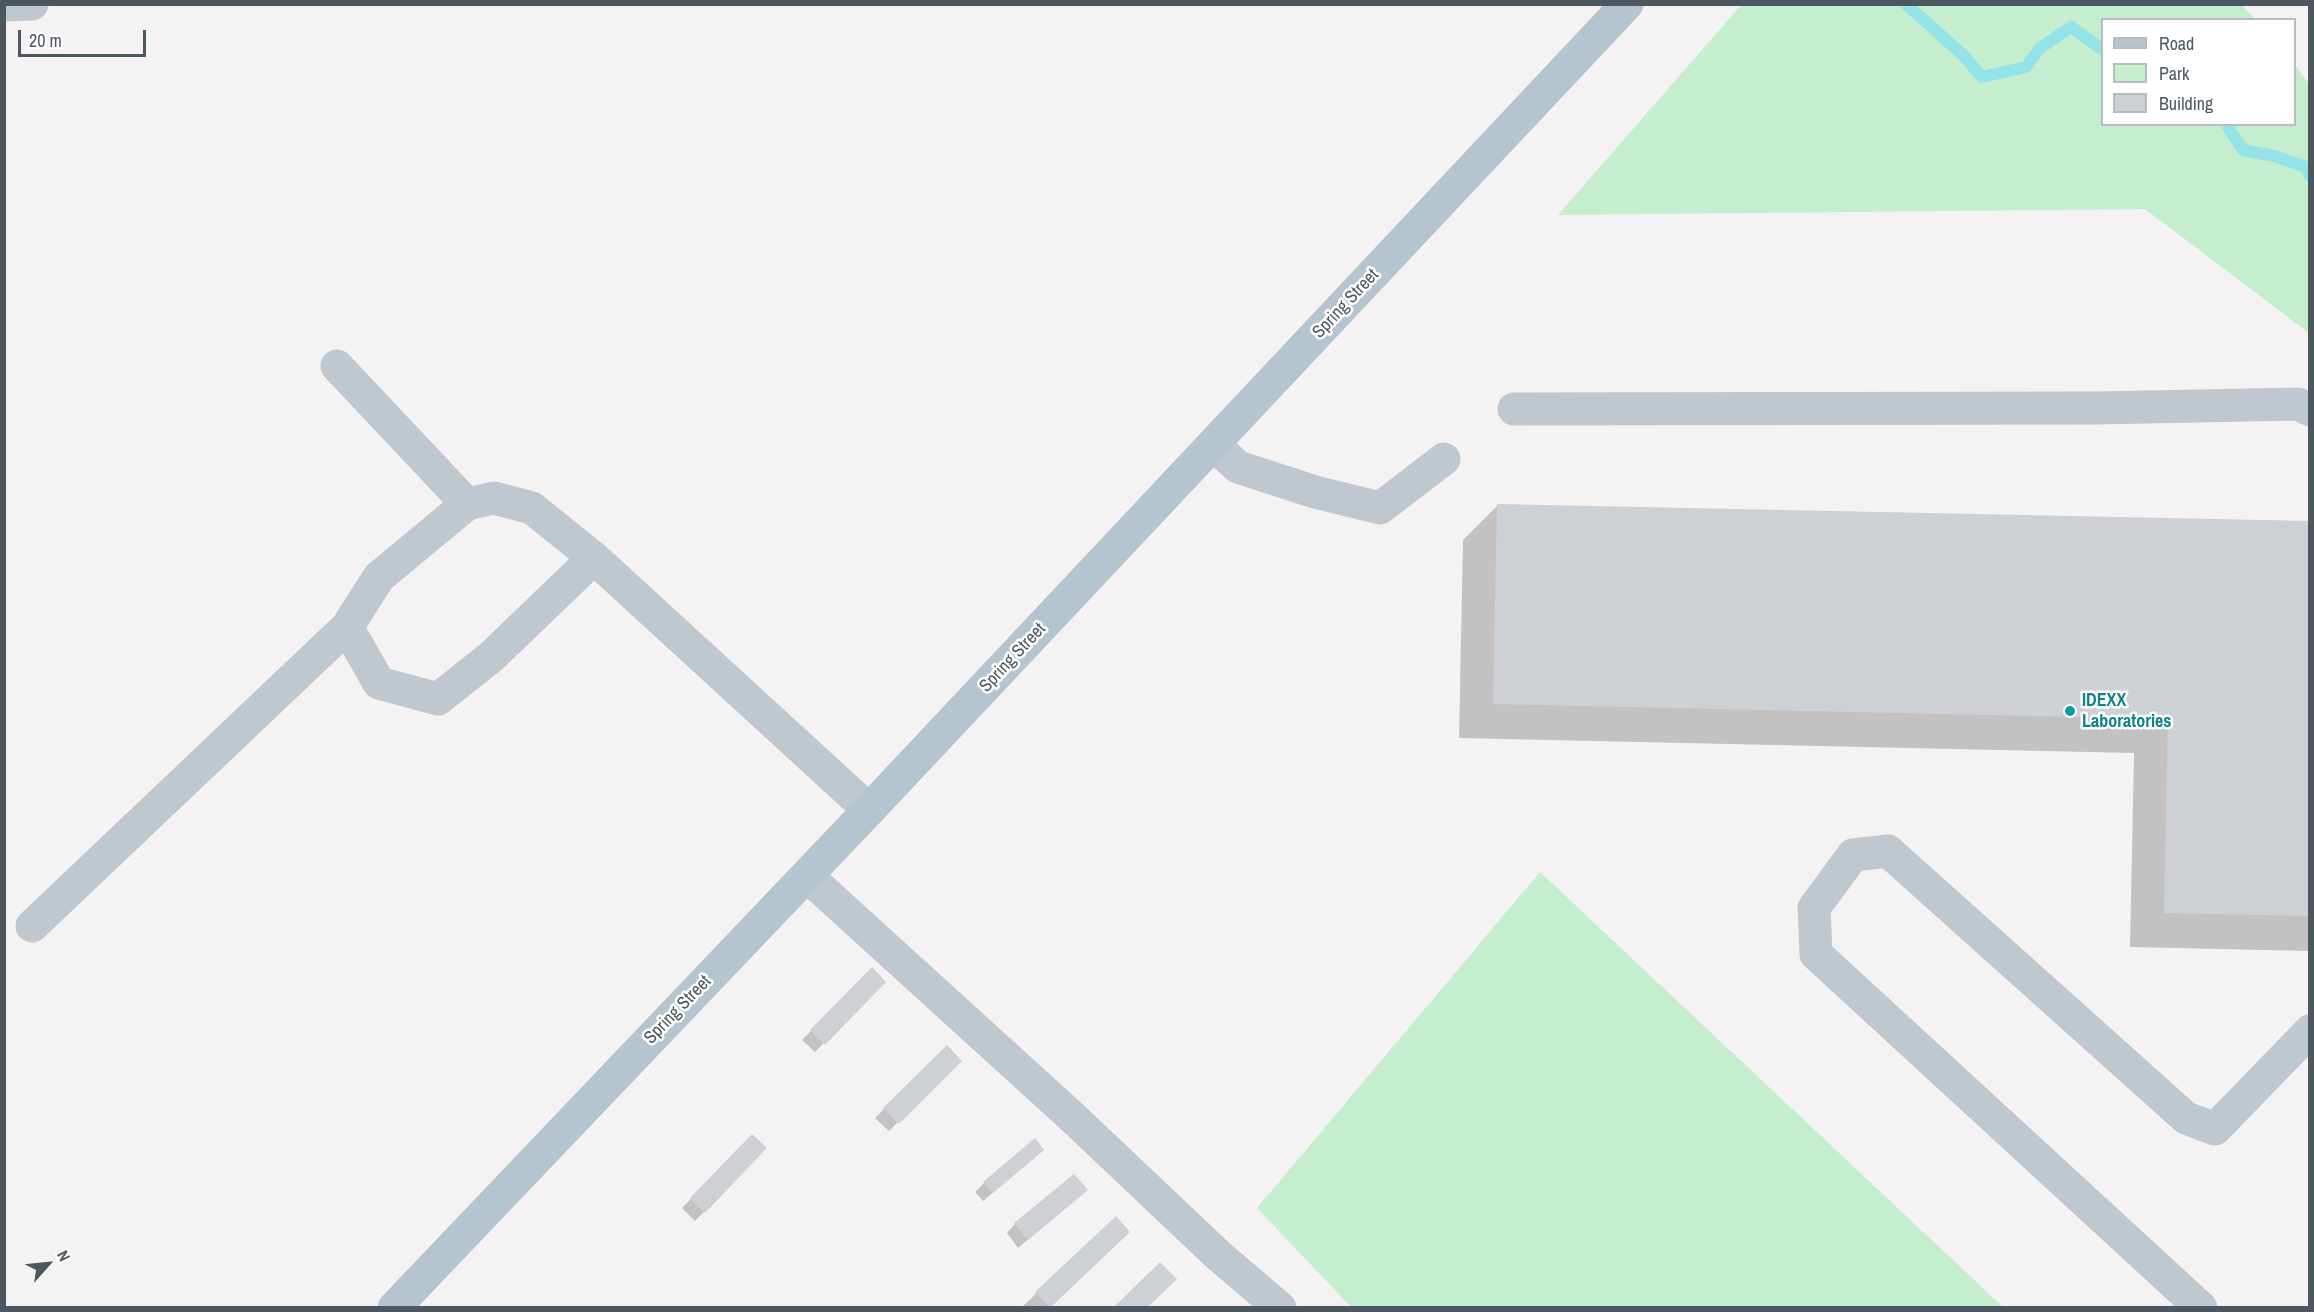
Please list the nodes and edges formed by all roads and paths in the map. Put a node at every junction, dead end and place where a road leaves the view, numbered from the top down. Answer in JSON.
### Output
{"nodes":[{"id":1,"x":32,"y":4,"type":"edge"},
{"id":2,"x":1627,"y":4,"type":"edge"},
{"id":3,"x":4,"y":5,"type":"edge"},
{"id":4,"x":337,"y":366,"type":"dead end"},
{"id":5,"x":1514,"y":409,"type":"dead end"},
{"id":6,"x":2310,"y":410,"type":"edge"},
{"id":7,"x":1214,"y":445,"type":"junction"},
{"id":8,"x":1444,"y":459,"type":"dead end"},
{"id":9,"x":467,"y":504,"type":"junction"},
{"id":10,"x":594,"y":558,"type":"junction"},
{"id":11,"x":347,"y":627,"type":"junction"},
{"id":12,"x":869,"y":810,"type":"junction"},
{"id":13,"x":807,"y":876,"type":"junction"},
{"id":14,"x":32,"y":926,"type":"dead end"},
{"id":15,"x":2310,"y":1031,"type":"edge"},
{"id":16,"x":394,"y":1308,"type":"edge"},
{"id":17,"x":1280,"y":1308,"type":"edge"},
{"id":18,"x":2201,"y":1308,"type":"edge"}],
"edges":[{"from":1,"to":3,"type":"street"},
{"from":2,"to":7,"type":"main road","name":"Spring Street"},
{"from":4,"to":9,"type":"street"},
{"from":5,"to":6,"type":"street"},
{"from":7,"to":8,"type":"street"},
{"from":7,"to":12,"type":"main road","name":"Spring Street"},
{"from":9,"to":10,"type":"street"},
{"from":9,"to":11,"type":"street"},
{"from":10,"to":11,"type":"street"},
{"from":10,"to":12,"type":"street"},
{"from":11,"to":14,"type":"street"},
{"from":12,"to":13,"type":"main road","name":"Spring Street"},
{"from":13,"to":16,"type":"main road","name":"Spring Street"},
{"from":13,"to":17,"type":"street"},
{"from":15,"to":18,"type":"street"}]}
